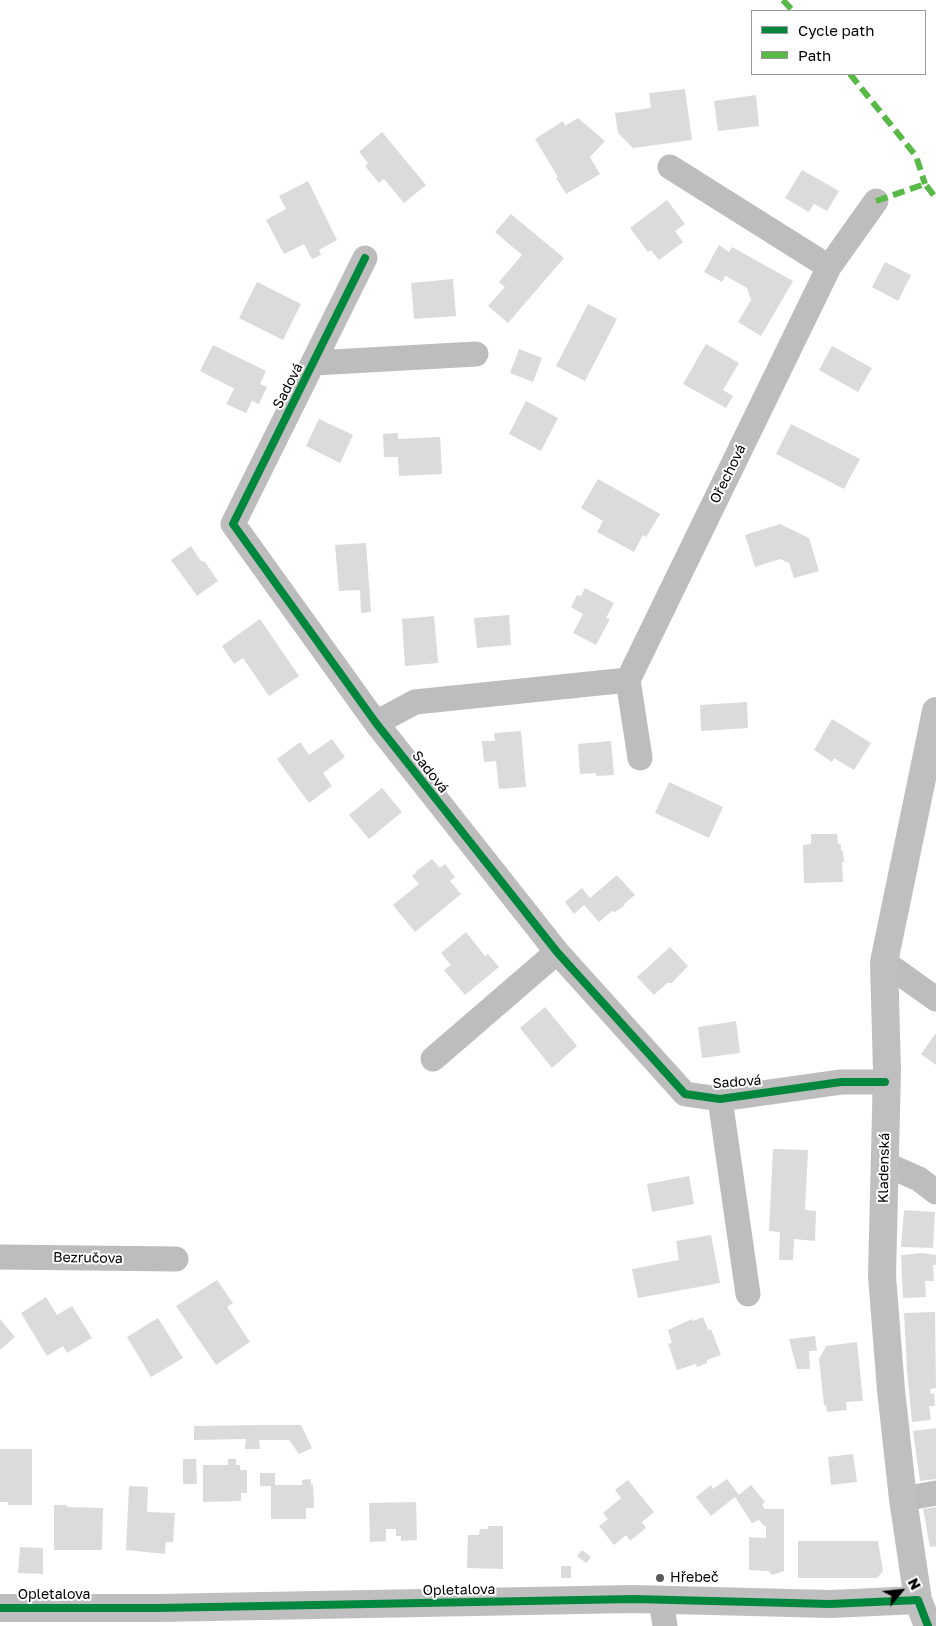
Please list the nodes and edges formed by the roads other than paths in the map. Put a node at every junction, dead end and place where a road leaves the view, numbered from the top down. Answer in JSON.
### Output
{"nodes":[{"id":1,"x":670,"y":167,"type":"dead end"},
{"id":2,"x":876,"y":201,"type":"dead end"},
{"id":3,"x":364,"y":258,"type":"dead end"},
{"id":4,"x":829,"y":267,"type":"junction"},
{"id":5,"x":476,"y":354,"type":"dead end"},
{"id":6,"x":314,"y":363,"type":"junction"},
{"id":7,"x":628,"y":680,"type":"junction"},
{"id":8,"x":936,"y":712,"type":"edge"},
{"id":9,"x":376,"y":723,"type":"junction"},
{"id":10,"x":640,"y":758,"type":"dead end"},
{"id":11,"x":557,"y":952,"type":"junction"},
{"id":12,"x":884,"y":962,"type":"junction"},
{"id":13,"x":936,"y":999,"type":"edge"},
{"id":14,"x":433,"y":1059,"type":"dead end"},
{"id":15,"x":885,"y":1082,"type":"junction"},
{"id":16,"x":720,"y":1099,"type":"junction"},
{"id":17,"x":885,"y":1164,"type":"junction"},
{"id":18,"x":936,"y":1192,"type":"edge"},
{"id":19,"x":0,"y":1257,"type":"edge"},
{"id":20,"x":176,"y":1259,"type":"dead end"},
{"id":21,"x":748,"y":1294,"type":"dead end"},
{"id":22,"x":936,"y":1493,"type":"edge"},
{"id":23,"x":903,"y":1499,"type":"junction"},
{"id":24,"x":918,"y":1600,"type":"junction"},
{"id":25,"x":0,"y":1608,"type":"edge"},
{"id":26,"x":663,"y":1613,"type":"edge"},
{"id":27,"x":159,"y":1617,"type":"edge"},
{"id":28,"x":928,"y":1626,"type":"edge"}],
"edges":[{"from":1,"to":4,"type":"street"},
{"from":2,"to":4,"type":"street","name":"Ořechová"},
{"from":3,"to":6,"type":"street","name":"Sadová"},
{"from":4,"to":7,"type":"street","name":"Ořechová"},
{"from":5,"to":6,"type":"street","name":"Sadová"},
{"from":6,"to":9,"type":"street","name":"Sadová"},
{"from":7,"to":9,"type":"street"},
{"from":7,"to":10,"type":"street"},
{"from":8,"to":12,"type":"street","name":"Kladenská"},
{"from":9,"to":11,"type":"street","name":"Sadová"},
{"from":11,"to":14,"type":"street"},
{"from":11,"to":16,"type":"street","name":"Sadová"},
{"from":12,"to":13,"type":"street"},
{"from":12,"to":15,"type":"street","name":"Kladenská"},
{"from":15,"to":16,"type":"street","name":"Sadová"},
{"from":15,"to":17,"type":"street","name":"Kladenská"},
{"from":16,"to":21,"type":"street","name":"Sadová"},
{"from":17,"to":18,"type":"street"},
{"from":17,"to":23,"type":"street","name":"Kladenská"},
{"from":19,"to":20,"type":"street","name":"Bezručova"},
{"from":22,"to":23,"type":"street"},
{"from":23,"to":24,"type":"street","name":"Kladenská"},
{"from":24,"to":26,"type":"street","name":"Opletalova"},
{"from":24,"to":28,"type":"street","name":"Kladenská"},
{"from":25,"to":27,"type":"street","name":"Opletalova"},
{"from":26,"to":27,"type":"street","name":"Opletalova"}]}
